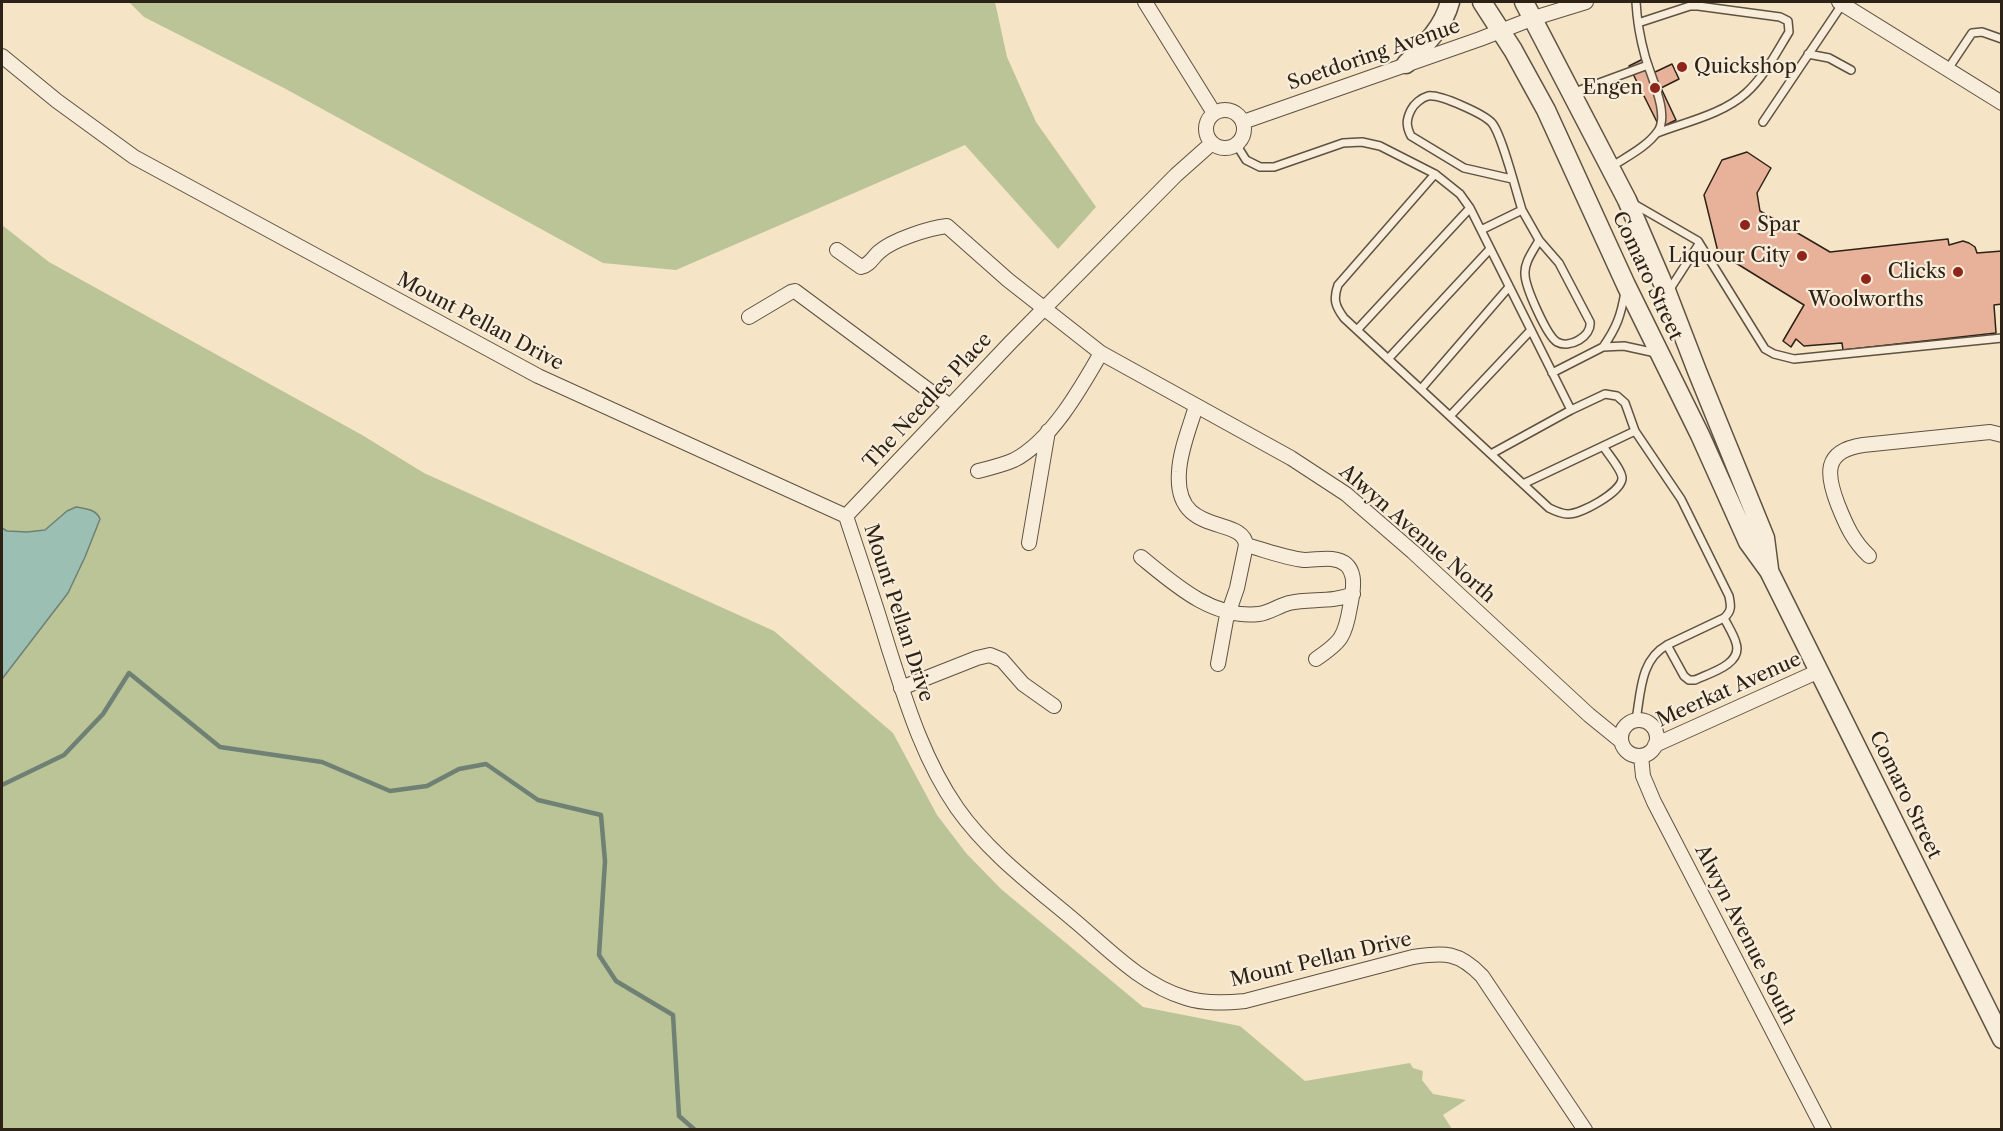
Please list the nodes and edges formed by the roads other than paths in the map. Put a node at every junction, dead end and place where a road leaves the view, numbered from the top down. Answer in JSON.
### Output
{"nodes":[{"id":1,"x":1145,"y":2,"type":"edge"},
{"id":2,"x":1450,"y":2,"type":"edge"},
{"id":3,"x":1482,"y":2,"type":"edge"},
{"id":4,"x":1524,"y":2,"type":"edge"},
{"id":5,"x":1586,"y":2,"type":"edge"},
{"id":6,"x":1636,"y":2,"type":"edge"},
{"id":7,"x":1841,"y":2,"type":"edge"},
{"id":8,"x":1534,"y":18,"type":"junction"},
{"id":9,"x":1638,"y":22,"type":"junction"},
{"id":10,"x":1501,"y":31,"type":"junction"},
{"id":11,"x":2001,"y":39,"type":"edge"},
{"id":12,"x":1808,"y":54,"type":"junction"},
{"id":13,"x":2,"y":56,"type":"edge"},
{"id":14,"x":1406,"y":64,"type":"junction"},
{"id":15,"x":1648,"y":65,"type":"junction"},
{"id":16,"x":1948,"y":69,"type":"junction"},
{"id":17,"x":1851,"y":70,"type":"dead end"},
{"id":18,"x":1572,"y":93,"type":"junction"},
{"id":19,"x":2001,"y":103,"type":"edge"},
{"id":20,"x":1214,"y":113,"type":"junction"},
{"id":21,"x":1243,"y":122,"type":"junction"},
{"id":22,"x":1763,"y":122,"type":"dead end"},
{"id":23,"x":1657,"y":133,"type":"junction"},
{"id":24,"x":1212,"y":143,"type":"junction"},
{"id":25,"x":1236,"y":144,"type":"junction"},
{"id":26,"x":1611,"y":167,"type":"junction"},
{"id":27,"x":1435,"y":174,"type":"junction"},
{"id":28,"x":1512,"y":179,"type":"junction"},
{"id":29,"x":1627,"y":200,"type":"junction"},
{"id":30,"x":1470,"y":208,"type":"junction"},
{"id":31,"x":1522,"y":210,"type":"junction"},
{"id":32,"x":1481,"y":230,"type":"junction"},
{"id":33,"x":1539,"y":240,"type":"junction"},
{"id":34,"x":1699,"y":242,"type":"junction"},
{"id":35,"x":1490,"y":249,"type":"junction"},
{"id":36,"x":837,"y":250,"type":"dead end"},
{"id":37,"x":1626,"y":285,"type":"junction"},
{"id":38,"x":1509,"y":287,"type":"junction"},
{"id":39,"x":1667,"y":293,"type":"junction"},
{"id":40,"x":1042,"y":310,"type":"junction"},
{"id":41,"x":749,"y":317,"type":"dead end"},
{"id":42,"x":1357,"y":330,"type":"junction"},
{"id":43,"x":1531,"y":330,"type":"junction"},
{"id":44,"x":2001,"y":338,"type":"edge"},
{"id":45,"x":1603,"y":347,"type":"junction"},
{"id":46,"x":1101,"y":352,"type":"junction"},
{"id":47,"x":1658,"y":354,"type":"junction"},
{"id":48,"x":1388,"y":359,"type":"junction"},
{"id":49,"x":1552,"y":373,"type":"junction"},
{"id":50,"x":1421,"y":389,"type":"junction"},
{"id":51,"x":1196,"y":405,"type":"junction"},
{"id":52,"x":950,"y":406,"type":"junction"},
{"id":53,"x":1570,"y":410,"type":"junction"},
{"id":54,"x":1450,"y":416,"type":"junction"},
{"id":55,"x":1635,"y":430,"type":"junction"},
{"id":56,"x":1047,"y":431,"type":"junction"},
{"id":57,"x":2001,"y":435,"type":"edge"},
{"id":58,"x":1603,"y":446,"type":"junction"},
{"id":59,"x":1491,"y":454,"type":"junction"},
{"id":60,"x":978,"y":471,"type":"dead end"},
{"id":61,"x":1523,"y":484,"type":"junction"},
{"id":62,"x":846,"y":516,"type":"junction"},
{"id":63,"x":1029,"y":543,"type":"dead end"},
{"id":64,"x":1246,"y":545,"type":"junction"},
{"id":65,"x":1869,"y":556,"type":"dead end"},
{"id":66,"x":1141,"y":557,"type":"dead end"},
{"id":67,"x":1769,"y":570,"type":"junction"},
{"id":68,"x":1353,"y":594,"type":"junction"},
{"id":69,"x":1229,"y":612,"type":"junction"},
{"id":70,"x":1724,"y":618,"type":"junction"},
{"id":71,"x":1667,"y":645,"type":"junction"},
{"id":72,"x":1316,"y":659,"type":"dead end"},
{"id":73,"x":1218,"y":664,"type":"dead end"},
{"id":74,"x":1819,"y":671,"type":"junction"},
{"id":75,"x":901,"y":688,"type":"junction"},
{"id":76,"x":1053,"y":706,"type":"dead end"},
{"id":77,"x":1636,"y":720,"type":"junction"},
{"id":78,"x":1621,"y":741,"type":"junction"},
{"id":79,"x":1655,"y":745,"type":"junction"},
{"id":80,"x":1641,"y":756,"type":"junction"},
{"id":81,"x":2001,"y":1039,"type":"edge"},
{"id":82,"x":1585,"y":1130,"type":"edge"},
{"id":83,"x":1824,"y":1130,"type":"edge"}],
"edges":[{"from":1,"to":20,"type":"street"},
{"from":2,"to":14,"type":"street"},
{"from":3,"to":10,"type":"street","name":"Comaro Street"},
{"from":4,"to":8,"type":"street","name":"Comaro Street"},
{"from":5,"to":8,"type":"street","name":"Soetdoring Avenue"},
{"from":6,"to":9,"type":"lane"},
{"from":7,"to":12,"type":"lane"},
{"from":7,"to":16,"type":"street"},
{"from":8,"to":10,"type":"street","name":"Soetdoring Avenue"},
{"from":8,"to":18,"type":"street","name":"Comaro Street"},
{"from":9,"to":15,"type":"lane"},
{"from":9,"to":23,"type":"lane"},
{"from":10,"to":14,"type":"street","name":"Soetdoring Avenue"},
{"from":10,"to":37,"type":"street","name":"Comaro Street"},
{"from":11,"to":16,"type":"lane"},
{"from":12,"to":17,"type":"lane"},
{"from":12,"to":22,"type":"lane"},
{"from":13,"to":62,"type":"street","name":"Mount Pellan Drive"},
{"from":14,"to":21,"type":"street","name":"Soetdoring Avenue"},
{"from":15,"to":18,"type":"lane"},
{"from":15,"to":23,"type":"lane"},
{"from":16,"to":19,"type":"street"},
{"from":18,"to":26,"type":"street","name":"Comaro Street"},
{"from":20,"to":21,"type":"street"},
{"from":20,"to":24,"type":"street"},
{"from":21,"to":25,"type":"street"},
{"from":23,"to":26,"type":"lane"},
{"from":24,"to":25,"type":"street"},
{"from":24,"to":40,"type":"street"},
{"from":25,"to":27,"type":"lane"},
{"from":26,"to":29,"type":"street","name":"Comaro Street"},
{"from":27,"to":30,"type":"lane"},
{"from":27,"to":42,"type":"lane"},
{"from":28,"to":28,"type":"lane"},
{"from":28,"to":31,"type":"lane"},
{"from":29,"to":34,"type":"lane"},
{"from":29,"to":39,"type":"street","name":"Comaro Street"},
{"from":30,"to":32,"type":"lane"},
{"from":30,"to":42,"type":"lane"},
{"from":31,"to":32,"type":"lane"},
{"from":31,"to":33,"type":"lane"},
{"from":32,"to":35,"type":"lane"},
{"from":33,"to":33,"type":"lane"},
{"from":34,"to":39,"type":"lane"},
{"from":34,"to":44,"type":"lane"},
{"from":35,"to":38,"type":"lane"},
{"from":35,"to":48,"type":"lane"},
{"from":36,"to":40,"type":"street","name":"Alwyn Avenue North"},
{"from":37,"to":45,"type":"lane"},
{"from":37,"to":47,"type":"street","name":"Comaro Street"},
{"from":38,"to":43,"type":"lane"},
{"from":38,"to":50,"type":"lane"},
{"from":39,"to":67,"type":"street","name":"Comaro Street"},
{"from":40,"to":46,"type":"street","name":"Alwyn Avenue North"},
{"from":40,"to":52,"type":"street","name":"The Needles Place"},
{"from":41,"to":52,"type":"street"},
{"from":42,"to":48,"type":"lane"},
{"from":43,"to":49,"type":"lane"},
{"from":43,"to":54,"type":"lane"},
{"from":45,"to":47,"type":"lane"},
{"from":45,"to":49,"type":"lane"},
{"from":46,"to":51,"type":"street","name":"Alwyn Avenue North"},
{"from":46,"to":56,"type":"street"},
{"from":47,"to":67,"type":"street","name":"Comaro Street"},
{"from":48,"to":50,"type":"lane"},
{"from":49,"to":53,"type":"lane"},
{"from":50,"to":54,"type":"lane"},
{"from":51,"to":64,"type":"street"},
{"from":51,"to":78,"type":"street","name":"Alwyn Avenue North"},
{"from":52,"to":62,"type":"street","name":"The Needles Place"},
{"from":53,"to":55,"type":"lane"},
{"from":53,"to":59,"type":"lane"},
{"from":54,"to":59,"type":"lane"},
{"from":55,"to":58,"type":"lane"},
{"from":55,"to":70,"type":"lane"},
{"from":56,"to":60,"type":"street"},
{"from":56,"to":63,"type":"street"},
{"from":57,"to":65,"type":"street"},
{"from":58,"to":61,"type":"lane"},
{"from":58,"to":61,"type":"lane"},
{"from":59,"to":61,"type":"lane"},
{"from":62,"to":75,"type":"street","name":"Mount Pellan Drive"},
{"from":64,"to":68,"type":"street"},
{"from":64,"to":69,"type":"street"},
{"from":66,"to":69,"type":"street"},
{"from":67,"to":74,"type":"street","name":"Comaro Street"},
{"from":68,"to":69,"type":"street"},
{"from":68,"to":72,"type":"street"},
{"from":69,"to":73,"type":"street"},
{"from":70,"to":71,"type":"lane"},
{"from":70,"to":71,"type":"lane"},
{"from":71,"to":77,"type":"lane"},
{"from":74,"to":79,"type":"street","name":"Meerkat Avenue"},
{"from":74,"to":81,"type":"street","name":"Comaro Street"},
{"from":75,"to":76,"type":"street"},
{"from":75,"to":82,"type":"street","name":"Mount Pellan Drive"},
{"from":77,"to":78,"type":"street"},
{"from":77,"to":79,"type":"street"},
{"from":78,"to":80,"type":"street"},
{"from":79,"to":80,"type":"street"},
{"from":80,"to":83,"type":"street","name":"Alwyn Avenue South"}]}
